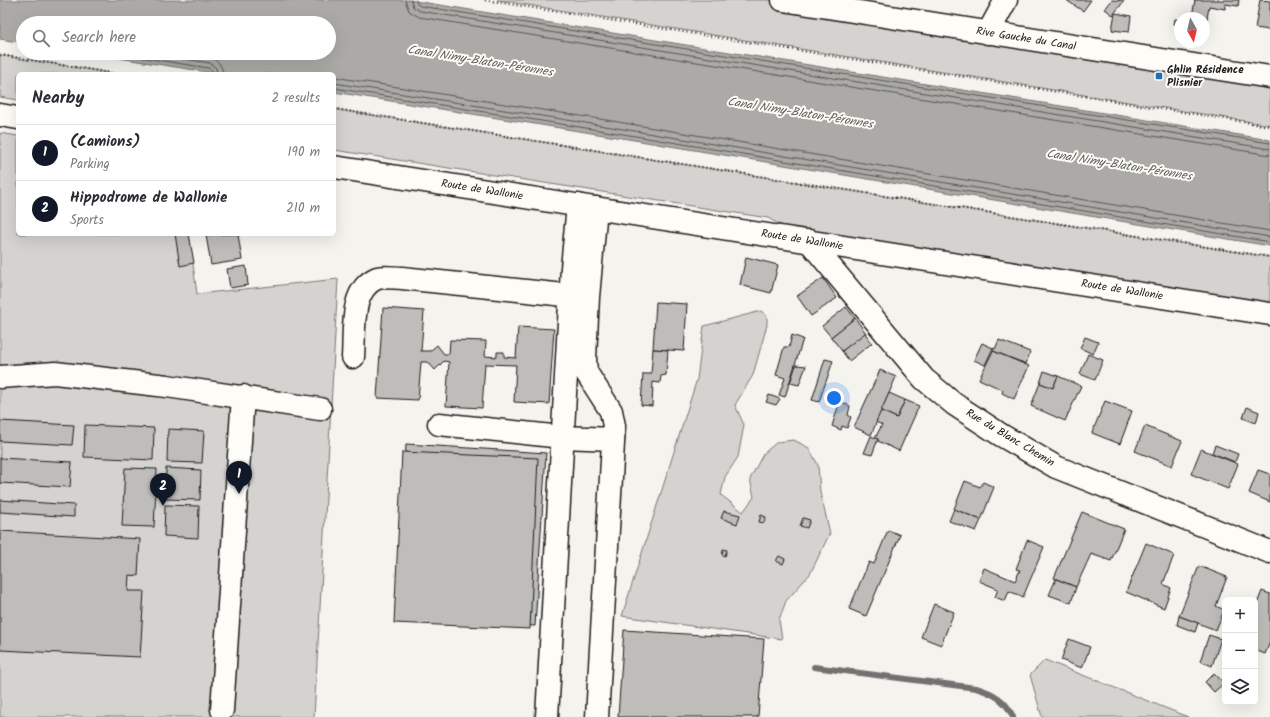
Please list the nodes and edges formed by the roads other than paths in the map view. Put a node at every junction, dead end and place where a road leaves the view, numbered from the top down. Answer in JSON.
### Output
{"nodes":[{"id":1,"x":782,"y":0,"type":"edge"},
{"id":2,"x":1006,"y":0,"type":"edge"},
{"id":3,"x":988,"y":33,"type":"junction"},
{"id":4,"x":1270,"y":77,"type":"edge"},
{"id":5,"x":0,"y":116,"type":"edge"},
{"id":6,"x":16,"y":118,"type":"edge"},
{"id":7,"x":336,"y":167,"type":"edge"},
{"id":8,"x":587,"y":206,"type":"junction"},
{"id":9,"x":809,"y":241,"type":"junction"},
{"id":10,"x":579,"y":296,"type":"junction"},
{"id":11,"x":1270,"y":314,"type":"edge"},
{"id":12,"x":353,"y":357,"type":"dead end"},
{"id":13,"x":0,"y":377,"type":"edge"},
{"id":14,"x":243,"y":396,"type":"junction"},
{"id":15,"x":320,"y":409,"type":"dead end"},
{"id":16,"x":439,"y":424,"type":"dead end"},
{"id":17,"x":562,"y":437,"type":"junction"},
{"id":18,"x":613,"y":439,"type":"junction"},
{"id":19,"x":1270,"y":552,"type":"edge"},
{"id":20,"x":222,"y":710,"type":"dead end"},
{"id":21,"x":546,"y":717,"type":"edge"},
{"id":22,"x":597,"y":717,"type":"edge"}],
"edges":[{"from":1,"to":3,"type":"street","name":"Rive Gauche du Canal"},
{"from":2,"to":3,"type":"street"},
{"from":3,"to":4,"type":"street","name":"Rive Gauche du Canal"},
{"from":5,"to":6,"type":"street"},
{"from":7,"to":8,"type":"street","name":"Route de Wallonie"},
{"from":8,"to":9,"type":"street","name":"Route de Wallonie"},
{"from":8,"to":10,"type":"street"},
{"from":9,"to":11,"type":"street","name":"Route de Wallonie"},
{"from":9,"to":19,"type":"street","name":"Rue du Blanc Chemin"},
{"from":10,"to":12,"type":"street"},
{"from":10,"to":17,"type":"street"},
{"from":10,"to":18,"type":"street"},
{"from":13,"to":14,"type":"street"},
{"from":14,"to":15,"type":"street"},
{"from":14,"to":20,"type":"street"},
{"from":16,"to":17,"type":"street"},
{"from":17,"to":18,"type":"street"},
{"from":17,"to":21,"type":"street"},
{"from":18,"to":22,"type":"street"}]}
